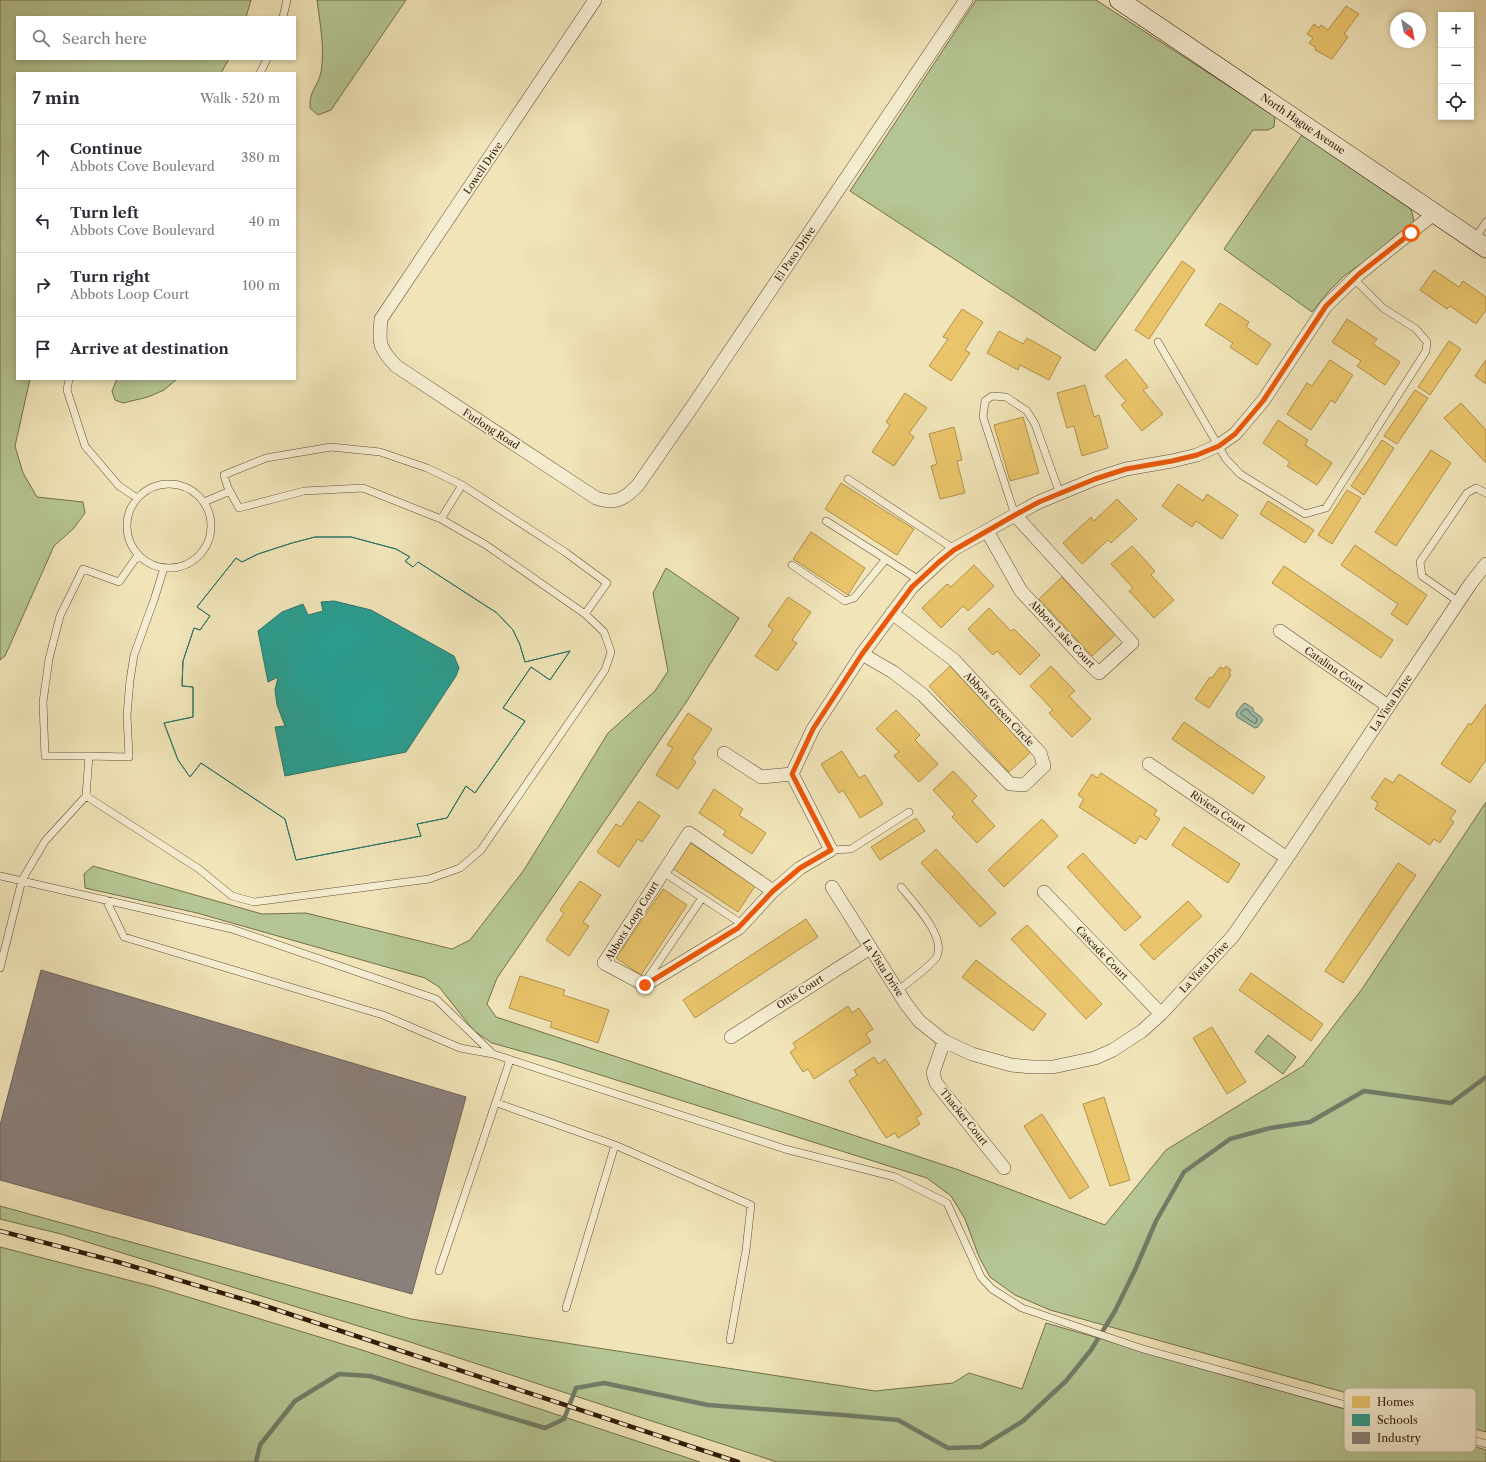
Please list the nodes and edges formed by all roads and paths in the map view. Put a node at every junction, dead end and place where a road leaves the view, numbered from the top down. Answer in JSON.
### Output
{"nodes":[{"id":1,"x":287,"y":0,"type":"edge"},
{"id":2,"x":595,"y":0,"type":"edge"},
{"id":3,"x":966,"y":0,"type":"edge"},
{"id":4,"x":1119,"y":0,"type":"edge"},
{"id":5,"x":283,"y":16,"type":"edge"},
{"id":6,"x":266,"y":60,"type":"edge"},
{"id":7,"x":260,"y":72,"type":"edge"},
{"id":8,"x":1435,"y":213,"type":"junction"},
{"id":9,"x":1486,"y":222,"type":"edge"},
{"id":10,"x":1480,"y":244,"type":"edge"},
{"id":11,"x":1354,"y":279,"type":"junction"},
{"id":12,"x":379,"y":338,"type":"joint"},
{"id":13,"x":1158,"y":342,"type":"dead end"},
{"id":14,"x":69,"y":380,"type":"edge"},
{"id":15,"x":1219,"y":446,"type":"junction"},
{"id":16,"x":848,"y":479,"type":"dead end"},
{"id":17,"x":462,"y":485,"type":"junction"},
{"id":18,"x":230,"y":491,"type":"junction"},
{"id":19,"x":1486,"y":493,"type":"edge"},
{"id":20,"x":1060,"y":494,"type":"junction"},
{"id":21,"x":137,"y":498,"type":"junction"},
{"id":22,"x":617,"y":501,"type":"joint"},
{"id":23,"x":204,"y":502,"type":"junction"},
{"id":24,"x":1015,"y":515,"type":"junction"},
{"id":25,"x":441,"y":519,"type":"junction"},
{"id":26,"x":826,"y":521,"type":"dead end"},
{"id":27,"x":987,"y":531,"type":"junction"},
{"id":28,"x":954,"y":550,"type":"junction"},
{"id":29,"x":138,"y":555,"type":"junction"},
{"id":30,"x":886,"y":559,"type":"junction"},
{"id":31,"x":1486,"y":564,"type":"edge"},
{"id":32,"x":792,"y":565,"type":"dead end"},
{"id":33,"x":164,"y":568,"type":"junction"},
{"id":34,"x":919,"y":580,"type":"junction"},
{"id":35,"x":1459,"y":602,"type":"junction"},
{"id":36,"x":892,"y":613,"type":"junction"},
{"id":37,"x":584,"y":614,"type":"junction"},
{"id":38,"x":1280,"y":631,"type":"dead end"},
{"id":39,"x":862,"y":654,"type":"junction"},
{"id":40,"x":1388,"y":706,"type":"junction"},
{"id":41,"x":724,"y":753,"type":"dead end"},
{"id":42,"x":89,"y":756,"type":"junction"},
{"id":43,"x":1149,"y":764,"type":"dead end"},
{"id":44,"x":792,"y":774,"type":"junction"},
{"id":45,"x":86,"y":796,"type":"junction"},
{"id":46,"x":909,"y":812,"type":"dead end"},
{"id":47,"x":831,"y":850,"type":"junction"},
{"id":48,"x":1287,"y":858,"type":"junction"},
{"id":49,"x":663,"y":872,"type":"junction"},
{"id":50,"x":0,"y":876,"type":"edge"},
{"id":51,"x":22,"y":880,"type":"junction"},
{"id":52,"x":832,"y":887,"type":"dead end"},
{"id":53,"x":901,"y":887,"type":"dead end"},
{"id":54,"x":773,"y":891,"type":"junction"},
{"id":55,"x":1044,"y":892,"type":"dead end"},
{"id":56,"x":702,"y":898,"type":"junction"},
{"id":57,"x":106,"y":900,"type":"junction"},
{"id":58,"x":742,"y":924,"type":"junction"},
{"id":59,"x":870,"y":948,"type":"junction"},
{"id":60,"x":0,"y":968,"type":"edge"},
{"id":61,"x":643,"y":984,"type":"junction"},
{"id":62,"x":898,"y":991,"type":"junction"},
{"id":63,"x":1161,"y":1014,"type":"junction"},
{"id":64,"x":731,"y":1037,"type":"dead end"},
{"id":65,"x":944,"y":1041,"type":"junction"},
{"id":66,"x":493,"y":1054,"type":"junction"},
{"id":67,"x":510,"y":1060,"type":"junction"},
{"id":68,"x":497,"y":1103,"type":"junction"},
{"id":69,"x":615,"y":1145,"type":"junction"},
{"id":70,"x":1004,"y":1168,"type":"dead end"},
{"id":71,"x":438,"y":1271,"type":"dead end"},
{"id":72,"x":566,"y":1308,"type":"dead end"},
{"id":73,"x":730,"y":1340,"type":"dead end"},
{"id":74,"x":1344,"y":1405,"type":"edge"},
{"id":75,"x":1476,"y":1441,"type":"edge"},
{"id":76,"x":1486,"y":1444,"type":"edge"}],
"edges":[{"from":1,"to":5,"type":"lane"},
{"from":2,"to":12,"type":"street","name":"Lowell Drive"},
{"from":3,"to":22,"type":"street","name":"El Paso Drive"},
{"from":4,"to":8,"type":"main road","name":"North Hague Avenue"},
{"from":6,"to":7,"type":"lane"},
{"from":8,"to":10,"type":"main road","name":"North Hague Avenue"},
{"from":8,"to":11,"type":"street"},
{"from":9,"to":10,"type":"lane"},
{"from":11,"to":15,"type":"street"},
{"from":11,"to":15,"type":"lane"},
{"from":12,"to":22,"type":"street","name":"Furlong Road"},
{"from":13,"to":15,"type":"lane"},
{"from":14,"to":21,"type":"lane"},
{"from":15,"to":20,"type":"street"},
{"from":16,"to":28,"type":"lane"},
{"from":17,"to":18,"type":"lane"},
{"from":17,"to":25,"type":"lane"},
{"from":17,"to":37,"type":"lane"},
{"from":18,"to":23,"type":"lane"},
{"from":18,"to":25,"type":"lane"},
{"from":19,"to":35,"type":"lane"},
{"from":20,"to":24,"type":"street"},
{"from":20,"to":24,"type":"lane"},
{"from":21,"to":23,"type":"lane"},
{"from":21,"to":29,"type":"lane"},
{"from":23,"to":33,"type":"lane"},
{"from":24,"to":27,"type":"street"},
{"from":24,"to":27,"type":"street","name":"Abbots Lake Court"},
{"from":25,"to":37,"type":"lane"},
{"from":26,"to":30,"type":"lane"},
{"from":27,"to":28,"type":"street"},
{"from":28,"to":34,"type":"street"},
{"from":29,"to":33,"type":"lane"},
{"from":29,"to":42,"type":"lane"},
{"from":30,"to":32,"type":"lane"},
{"from":30,"to":34,"type":"lane"},
{"from":31,"to":35,"type":"street","name":"La Vista Drive"},
{"from":33,"to":42,"type":"lane"},
{"from":34,"to":36,"type":"street"},
{"from":35,"to":40,"type":"street","name":"La Vista Drive"},
{"from":36,"to":39,"type":"street"},
{"from":36,"to":39,"type":"street","name":"Abbots Green Circle"},
{"from":37,"to":45,"type":"lane"},
{"from":38,"to":40,"type":"street","name":"Catalina Court"},
{"from":39,"to":44,"type":"street"},
{"from":40,"to":48,"type":"street","name":"La Vista Drive"},
{"from":41,"to":44,"type":"street"},
{"from":42,"to":45,"type":"lane"},
{"from":43,"to":48,"type":"street","name":"Riviera Court"},
{"from":44,"to":47,"type":"street"},
{"from":45,"to":51,"type":"lane"},
{"from":46,"to":47,"type":"lane"},
{"from":47,"to":54,"type":"street"},
{"from":48,"to":63,"type":"street","name":"La Vista Drive"},
{"from":49,"to":54,"type":"street","name":"Abbots Loop Court"},
{"from":49,"to":56,"type":"lane"},
{"from":49,"to":61,"type":"street","name":"Abbots Loop Court"},
{"from":50,"to":51,"type":"lane"},
{"from":51,"to":57,"type":"lane"},
{"from":51,"to":60,"type":"lane"},
{"from":52,"to":59,"type":"street","name":"La Vista Drive"},
{"from":53,"to":62,"type":"lane"},
{"from":54,"to":58,"type":"street"},
{"from":55,"to":63,"type":"street","name":"Cascade Court"},
{"from":56,"to":58,"type":"lane"},
{"from":56,"to":61,"type":"lane"},
{"from":57,"to":66,"type":"lane"},
{"from":57,"to":66,"type":"lane"},
{"from":58,"to":61,"type":"street"},
{"from":59,"to":62,"type":"street","name":"La Vista Drive"},
{"from":59,"to":64,"type":"street","name":"Ottis Court"},
{"from":62,"to":65,"type":"street","name":"La Vista Drive"},
{"from":63,"to":65,"type":"street","name":"La Vista Drive"},
{"from":65,"to":70,"type":"street","name":"Thacker Court"},
{"from":66,"to":67,"type":"lane"},
{"from":67,"to":68,"type":"lane"},
{"from":67,"to":74,"type":"lane"},
{"from":68,"to":69,"type":"lane"},
{"from":68,"to":71,"type":"lane"},
{"from":69,"to":72,"type":"lane"},
{"from":69,"to":73,"type":"lane"},
{"from":75,"to":76,"type":"lane"}]}
